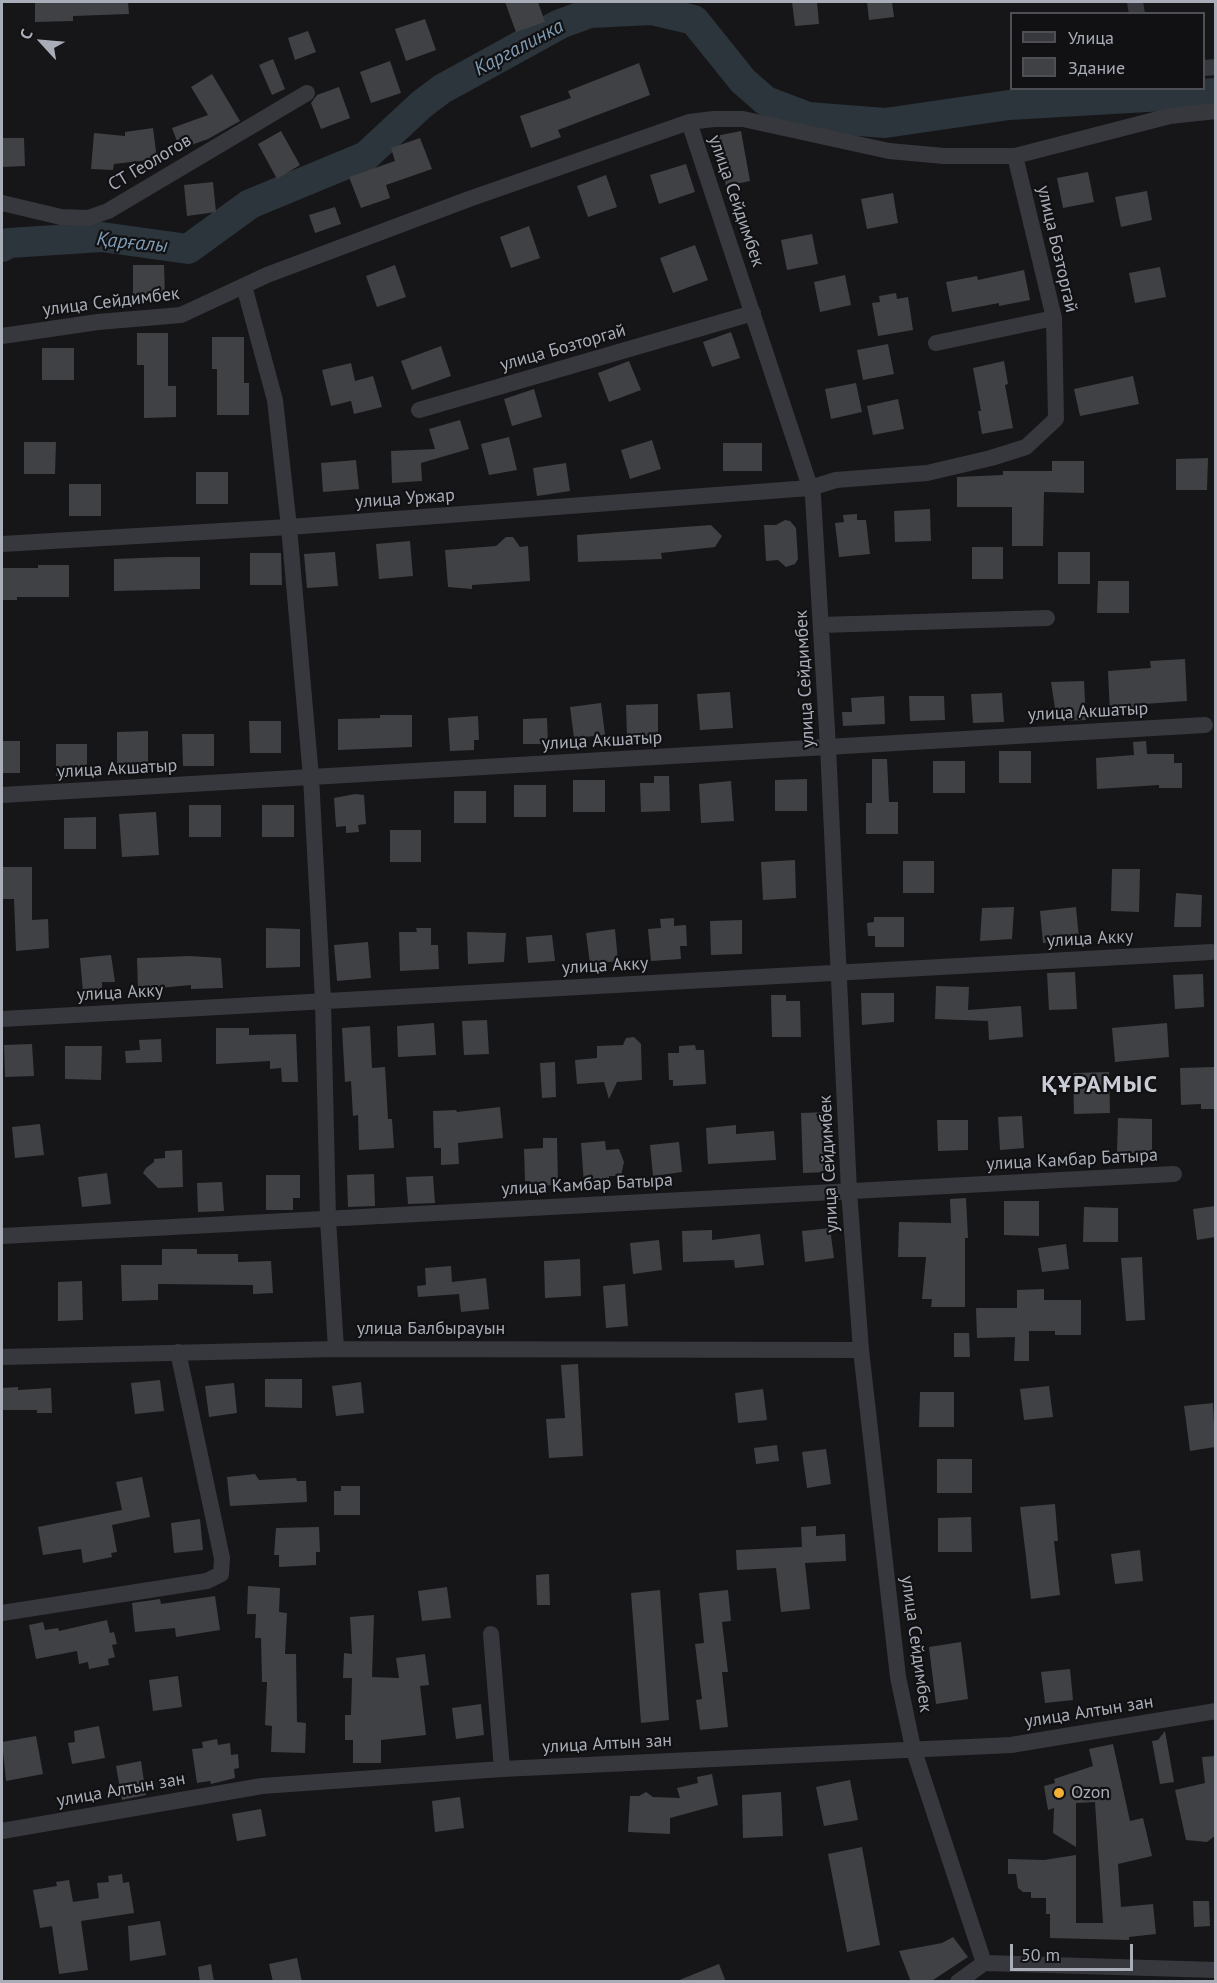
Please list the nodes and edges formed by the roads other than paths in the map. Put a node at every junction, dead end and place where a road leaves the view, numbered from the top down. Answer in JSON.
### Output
{"nodes":[{"id":1,"x":307,"y":93,"type":"dead end"},
{"id":2,"x":1215,"y":111,"type":"edge"},
{"id":3,"x":689,"y":122,"type":"junction"},
{"id":4,"x":1015,"y":156,"type":"junction"},
{"id":5,"x":2,"y":203,"type":"edge"},
{"id":6,"x":244,"y":286,"type":"junction"},
{"id":7,"x":753,"y":313,"type":"junction"},
{"id":8,"x":1054,"y":318,"type":"junction"},
{"id":9,"x":2,"y":336,"type":"edge"},
{"id":10,"x":936,"y":343,"type":"dead end"},
{"id":11,"x":419,"y":410,"type":"dead end"},
{"id":12,"x":810,"y":488,"type":"junction"},
{"id":13,"x":289,"y":527,"type":"junction"},
{"id":14,"x":2,"y":544,"type":"edge"},
{"id":15,"x":1047,"y":618,"type":"dead end"},
{"id":16,"x":821,"y":625,"type":"junction"},
{"id":17,"x":1205,"y":725,"type":"dead end"},
{"id":18,"x":828,"y":747,"type":"junction"},
{"id":19,"x":311,"y":777,"type":"junction"},
{"id":20,"x":2,"y":795,"type":"edge"},
{"id":21,"x":1211,"y":952,"type":"dead end"},
{"id":22,"x":840,"y":972,"type":"junction"},
{"id":23,"x":323,"y":1001,"type":"junction"},
{"id":24,"x":2,"y":1019,"type":"edge"},
{"id":25,"x":1174,"y":1174,"type":"dead end"},
{"id":26,"x":849,"y":1191,"type":"junction"},
{"id":27,"x":328,"y":1219,"type":"junction"},
{"id":28,"x":2,"y":1236,"type":"edge"},
{"id":29,"x":336,"y":1348,"type":"junction"},
{"id":30,"x":861,"y":1350,"type":"junction"},
{"id":31,"x":178,"y":1352,"type":"junction"},
{"id":32,"x":2,"y":1357,"type":"edge"},
{"id":33,"x":2,"y":1613,"type":"edge"},
{"id":34,"x":491,"y":1634,"type":"dead end"},
{"id":35,"x":1215,"y":1711,"type":"edge"},
{"id":36,"x":913,"y":1748,"type":"junction"},
{"id":37,"x":501,"y":1769,"type":"junction"},
{"id":38,"x":2,"y":1831,"type":"edge"},
{"id":39,"x":984,"y":1963,"type":"junction"},
{"id":40,"x":1210,"y":1974,"type":"edge"},
{"id":41,"x":958,"y":1982,"type":"edge"}],
"edges":[{"from":1,"to":5,"type":"street","name":"СТ Геологов"},
{"from":2,"to":4,"type":"street"},
{"from":3,"to":4,"type":"street"},
{"from":3,"to":6,"type":"street","name":"улица Сейдимбек"},
{"from":3,"to":7,"type":"street","name":"улица Сейдимбек"},
{"from":4,"to":8,"type":"street","name":"улица Бозторгай"},
{"from":6,"to":9,"type":"street","name":"улица Сейдимбек"},
{"from":6,"to":13,"type":"street"},
{"from":7,"to":11,"type":"street","name":"улица Бозторгай"},
{"from":7,"to":12,"type":"street","name":"улица Сейдимбек"},
{"from":8,"to":10,"type":"street"},
{"from":8,"to":12,"type":"street","name":"улица Бозторгай"},
{"from":12,"to":13,"type":"street","name":"улица Уржар"},
{"from":12,"to":16,"type":"street","name":"улица Сейдимбек"},
{"from":13,"to":14,"type":"street","name":"улица Уржар"},
{"from":13,"to":19,"type":"street"},
{"from":15,"to":16,"type":"street"},
{"from":16,"to":18,"type":"street","name":"улица Сейдимбек"},
{"from":17,"to":18,"type":"street","name":"улица Акшатыр"},
{"from":18,"to":19,"type":"street","name":"улица Акшатыр"},
{"from":18,"to":22,"type":"street","name":"улица Сейдимбек"},
{"from":19,"to":20,"type":"street","name":"улица Акшатыр"},
{"from":19,"to":23,"type":"street"},
{"from":21,"to":22,"type":"street","name":"улица Акку"},
{"from":22,"to":23,"type":"street","name":"улица Акку"},
{"from":22,"to":26,"type":"street","name":"улица Сейдимбек"},
{"from":23,"to":24,"type":"street","name":"улица Акку"},
{"from":23,"to":27,"type":"street"},
{"from":25,"to":26,"type":"street","name":"улица Камбар Батыра"},
{"from":26,"to":27,"type":"street","name":"улица Камбар Батыра"},
{"from":26,"to":30,"type":"street","name":"улица Сейдимбек"},
{"from":27,"to":28,"type":"street","name":"улица Камбар Батыра"},
{"from":27,"to":29,"type":"street"},
{"from":29,"to":30,"type":"street","name":"улица Балбырауын"},
{"from":29,"to":31,"type":"street","name":"улица Балбырауын"},
{"from":30,"to":36,"type":"street","name":"улица Сейдимбек"},
{"from":31,"to":32,"type":"street","name":"улица Балбырауын"},
{"from":31,"to":33,"type":"street"},
{"from":34,"to":37,"type":"street"},
{"from":35,"to":36,"type":"street","name":"улица Алтын зан"},
{"from":36,"to":37,"type":"street","name":"улица Алтын зан"},
{"from":36,"to":39,"type":"street","name":"улица Сейдимбек"},
{"from":37,"to":38,"type":"street","name":"улица Алтын зан"},
{"from":39,"to":40,"type":"street"},
{"from":39,"to":41,"type":"street"}]}
